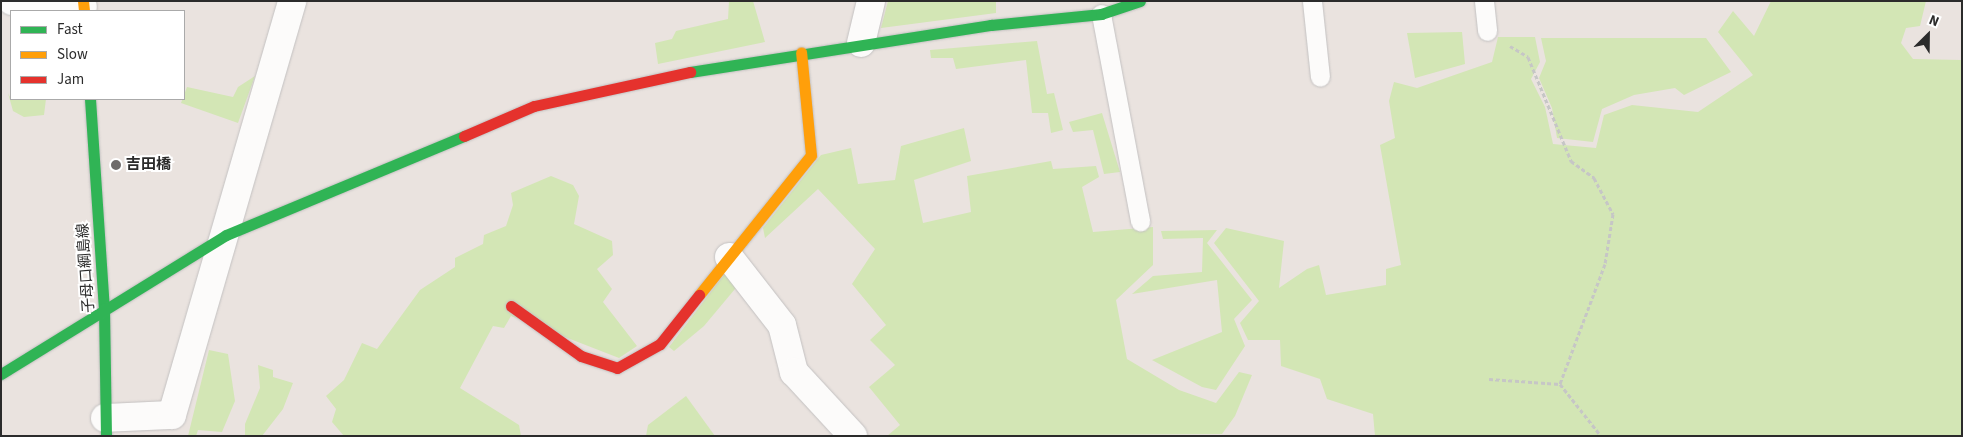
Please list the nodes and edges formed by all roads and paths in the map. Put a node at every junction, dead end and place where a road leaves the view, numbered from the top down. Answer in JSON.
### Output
{"nodes":[{"id":1,"x":12,"y":1,"type":"edge"},
{"id":2,"x":292,"y":1,"type":"edge"},
{"id":3,"x":871,"y":1,"type":"edge"},
{"id":4,"x":1140,"y":1,"type":"edge"},
{"id":5,"x":1312,"y":1,"type":"edge"},
{"id":6,"x":1484,"y":1,"type":"edge"},
{"id":7,"x":83,"y":6,"type":"edge"},
{"id":8,"x":1101,"y":14,"type":"junction"},
{"id":9,"x":1487,"y":31,"type":"joint"},
{"id":10,"x":861,"y":43,"type":"junction"},
{"id":11,"x":801,"y":52,"type":"junction"},
{"id":12,"x":1320,"y":77,"type":"dead end"},
{"id":13,"x":90,"y":100,"type":"edge"},
{"id":14,"x":1140,"y":221,"type":"dead end"},
{"id":15,"x":226,"y":234,"type":"junction"},
{"id":16,"x":729,"y":257,"type":"junction"},
{"id":17,"x":511,"y":306,"type":"dead end"},
{"id":18,"x":104,"y":308,"type":"junction"},
{"id":19,"x":1,"y":374,"type":"edge"},
{"id":20,"x":1489,"y":379,"type":"dead end"},
{"id":21,"x":1560,"y":384,"type":"junction"},
{"id":22,"x":106,"y":427,"type":"edge"},
{"id":23,"x":853,"y":436,"type":"edge"},
{"id":24,"x":1601,"y":436,"type":"edge"}],
"edges":[{"from":1,"to":7,"type":"street"},
{"from":2,"to":15,"type":"street"},
{"from":3,"to":10,"type":"street"},
{"from":4,"to":8,"type":"street"},
{"from":5,"to":12,"type":"lane"},
{"from":6,"to":9,"type":"lane"},
{"from":8,"to":10,"type":"street"},
{"from":8,"to":14,"type":"lane"},
{"from":9,"to":21,"type":"path"},
{"from":10,"to":11,"type":"street"},
{"from":11,"to":15,"type":"street"},
{"from":11,"to":16,"type":"street"},
{"from":13,"to":18,"type":"street","name":"子母口綱島線"},
{"from":15,"to":18,"type":"street"},
{"from":15,"to":22,"type":"street"},
{"from":16,"to":17,"type":"street"},
{"from":16,"to":23,"type":"street"},
{"from":18,"to":19,"type":"street"},
{"from":18,"to":22,"type":"street","name":"子母口綱島線"},
{"from":20,"to":21,"type":"path"},
{"from":21,"to":24,"type":"path"}]}
